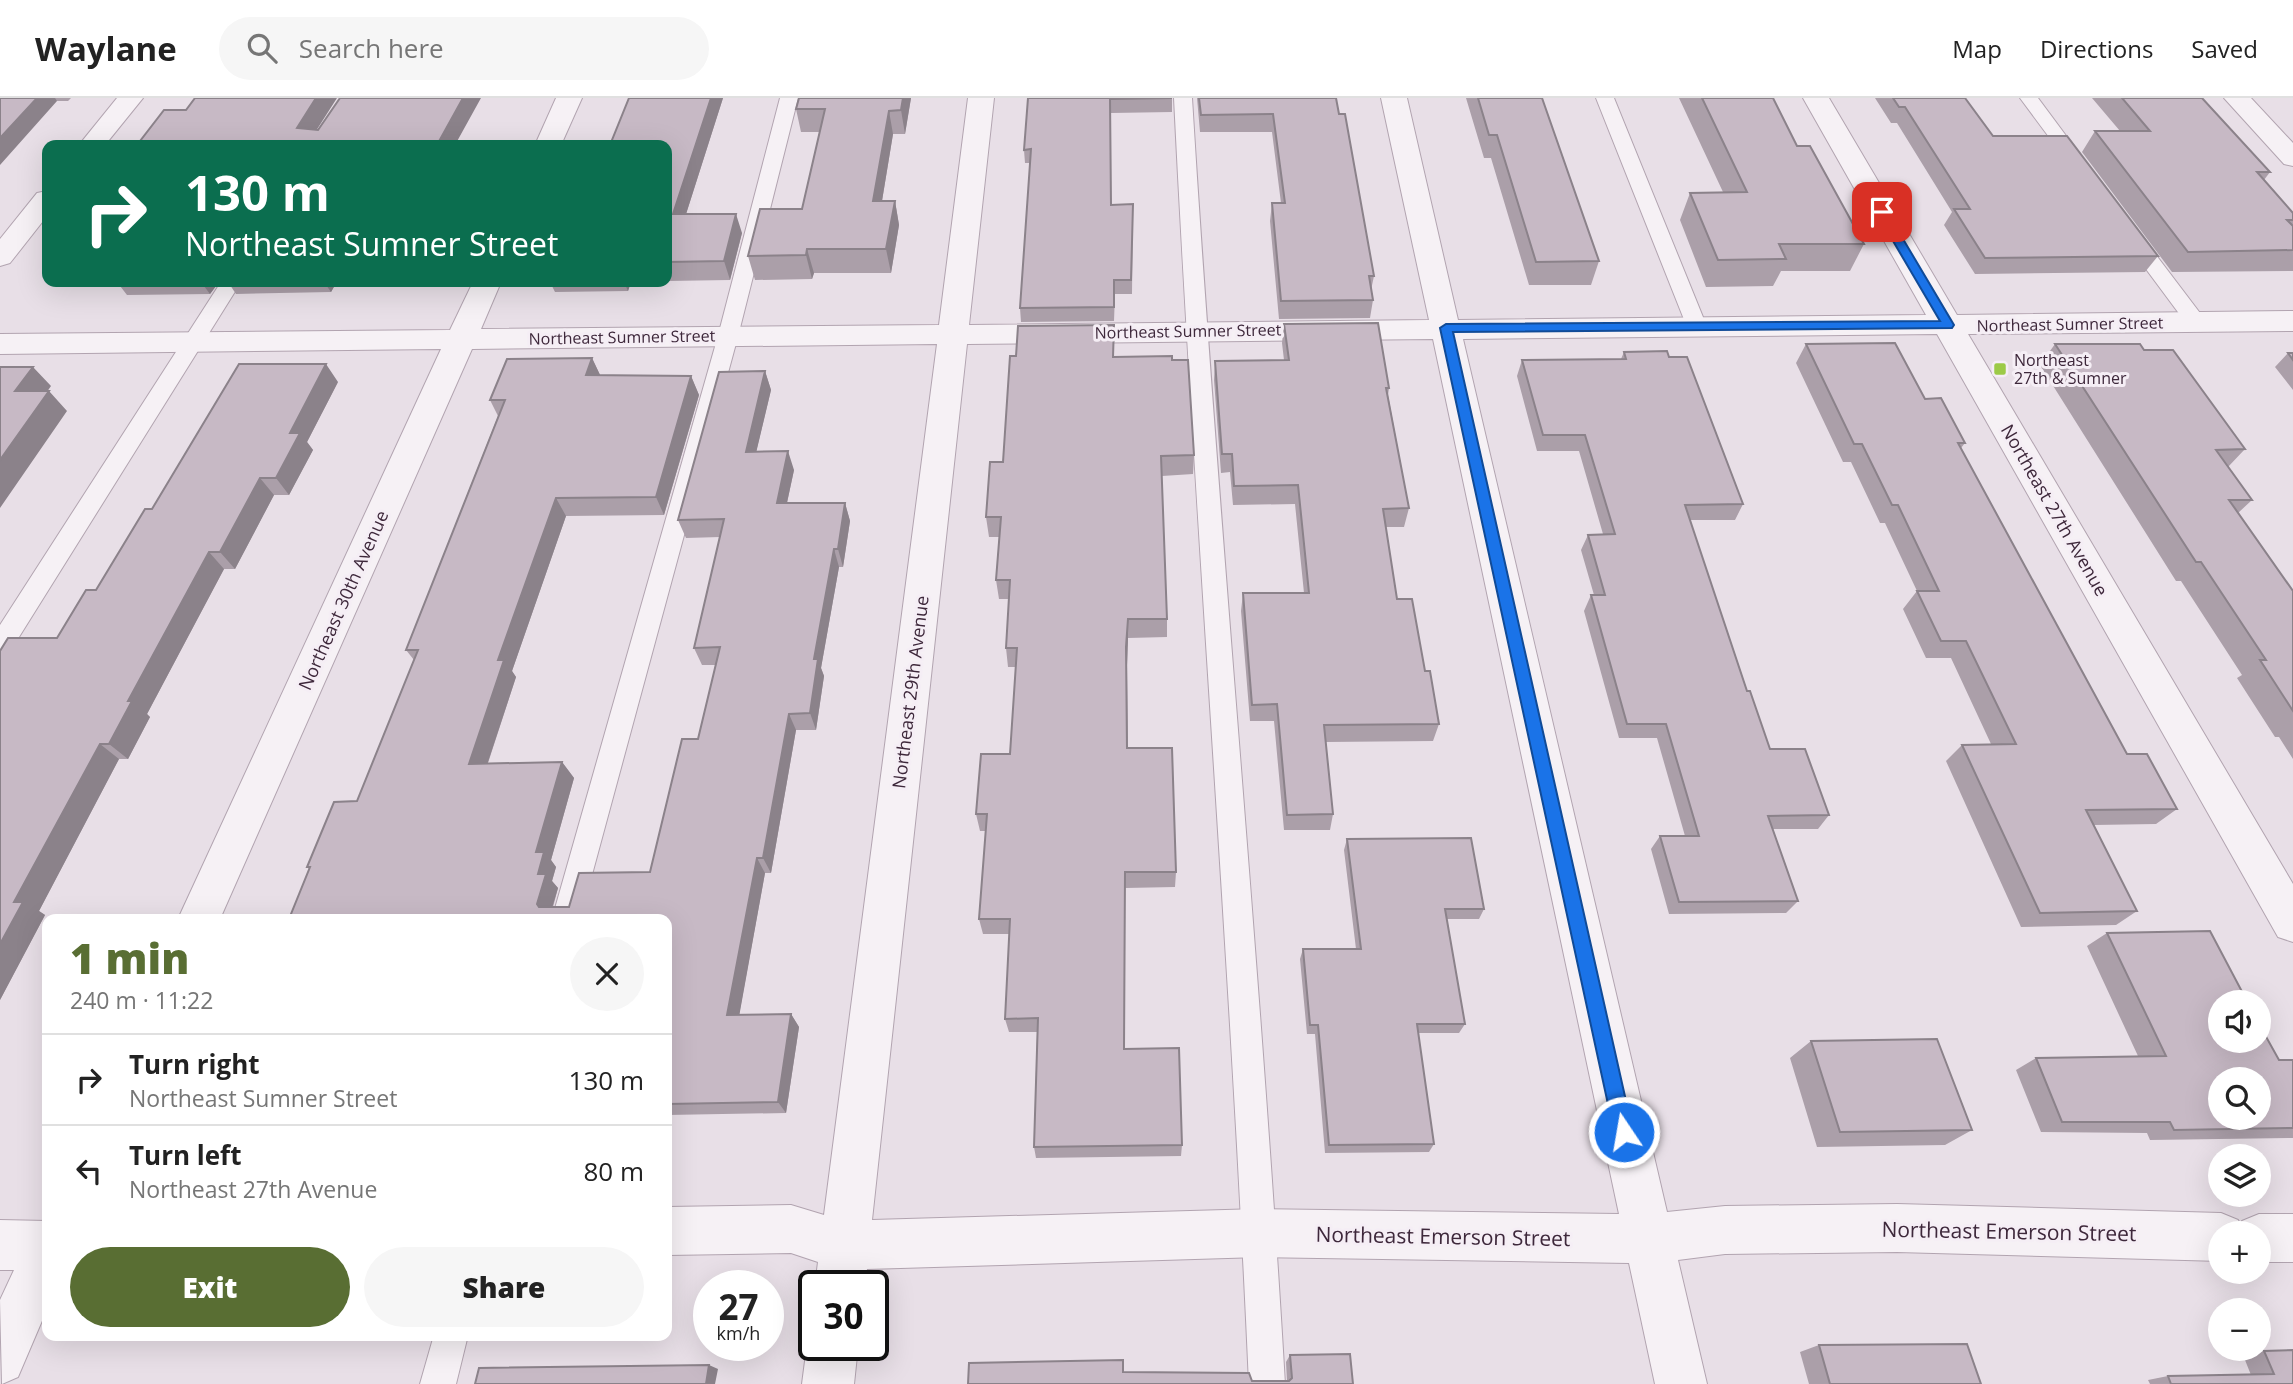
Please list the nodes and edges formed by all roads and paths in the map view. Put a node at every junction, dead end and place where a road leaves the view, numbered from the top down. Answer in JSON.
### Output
{"nodes":[{"id":1,"x":130,"y":98,"type":"edge"},
{"id":2,"x":569,"y":98,"type":"edge"},
{"id":3,"x":789,"y":98,"type":"edge"},
{"id":4,"x":981,"y":98,"type":"edge"},
{"id":5,"x":1183,"y":98,"type":"edge"},
{"id":6,"x":1394,"y":98,"type":"edge"},
{"id":7,"x":1605,"y":98,"type":"edge"},
{"id":8,"x":1816,"y":98,"type":"edge"},
{"id":9,"x":2029,"y":98,"type":"edge"},
{"id":10,"x":2237,"y":98,"type":"edge"},
{"id":11,"x":96,"y":140,"type":"edge"},
{"id":12,"x":550,"y":140,"type":"edge"},
{"id":13,"x":2293,"y":158,"type":"edge"},
{"id":14,"x":2087,"y":177,"type":"edge"},
{"id":15,"x":42,"y":205,"type":"edge"},
{"id":16,"x":2121,"y":221,"type":"edge"},
{"id":17,"x":0,"y":257,"type":"edge"},
{"id":18,"x":228,"y":287,"type":"edge"},
{"id":19,"x":485,"y":287,"type":"edge"},
{"id":20,"x":2293,"y":321,"type":"edge"},
{"id":21,"x":2196,"y":322,"type":"junction"},
{"id":22,"x":1948,"y":325,"type":"junction"},
{"id":23,"x":1697,"y":327,"type":"junction"},
{"id":24,"x":1446,"y":328,"type":"junction"},
{"id":25,"x":1195,"y":331,"type":"junction"},
{"id":26,"x":952,"y":334,"type":"junction"},
{"id":27,"x":728,"y":336,"type":"junction"},
{"id":28,"x":462,"y":339,"type":"junction"},
{"id":29,"x":192,"y":342,"type":"junction"},
{"id":30,"x":0,"y":344,"type":"edge"},
{"id":31,"x":0,"y":646,"type":"edge"},
{"id":32,"x":201,"y":914,"type":"edge"},
{"id":33,"x":567,"y":914,"type":"edge"},
{"id":34,"x":2293,"y":923,"type":"edge"},
{"id":35,"x":672,"y":1231,"type":"edge"},
{"id":36,"x":1261,"y":1233,"type":"junction"},
{"id":37,"x":2208,"y":1237,"type":"edge"},
{"id":38,"x":2271,"y":1237,"type":"edge"},
{"id":39,"x":2293,"y":1238,"type":"edge"},
{"id":40,"x":1648,"y":1240,"type":"junction"},
{"id":41,"x":0,"y":1245,"type":"edge"},
{"id":42,"x":42,"y":1245,"type":"edge"},
{"id":43,"x":42,"y":1263,"type":"edge"},
{"id":44,"x":842,"y":1265,"type":"edge"},
{"id":45,"x":449,"y":1341,"type":"edge"},
{"id":46,"x":0,"y":1359,"type":"edge"},
{"id":47,"x":831,"y":1361,"type":"edge"},
{"id":48,"x":438,"y":1384,"type":"edge"},
{"id":49,"x":828,"y":1384,"type":"edge"},
{"id":50,"x":1267,"y":1384,"type":"edge"},
{"id":51,"x":1681,"y":1384,"type":"edge"}],
"edges":[{"from":1,"to":11,"type":"street"},
{"from":2,"to":12,"type":"street"},
{"from":3,"to":27,"type":"lane"},
{"from":4,"to":26,"type":"street","name":"Northeast 29th Avenue"},
{"from":5,"to":25,"type":"lane"},
{"from":6,"to":24,"type":"street"},
{"from":7,"to":23,"type":"lane"},
{"from":8,"to":22,"type":"street","name":"Northeast 27th Avenue"},
{"from":9,"to":14,"type":"lane"},
{"from":10,"to":13,"type":"street"},
{"from":15,"to":17,"type":"street"},
{"from":16,"to":21,"type":"lane"},
{"from":18,"to":29,"type":"lane"},
{"from":19,"to":28,"type":"street","name":"Northeast 30th Avenue"},
{"from":20,"to":21,"type":"street","name":"Northeast Sumner Street"},
{"from":21,"to":22,"type":"street","name":"Northeast Sumner Street"},
{"from":22,"to":23,"type":"street","name":"Northeast Sumner Street"},
{"from":22,"to":34,"type":"street","name":"Northeast 27th Avenue"},
{"from":23,"to":24,"type":"street","name":"Northeast Sumner Street"},
{"from":24,"to":25,"type":"street","name":"Northeast Sumner Street"},
{"from":24,"to":40,"type":"street"},
{"from":25,"to":26,"type":"street","name":"Northeast Sumner Street"},
{"from":25,"to":36,"type":"lane"},
{"from":26,"to":27,"type":"street","name":"Northeast Sumner Street"},
{"from":26,"to":44,"type":"street","name":"Northeast 29th Avenue"},
{"from":27,"to":28,"type":"street","name":"Northeast Sumner Street"},
{"from":27,"to":33,"type":"lane"},
{"from":28,"to":29,"type":"street","name":"Northeast Sumner Street"},
{"from":28,"to":32,"type":"street","name":"Northeast 30th Avenue"},
{"from":29,"to":30,"type":"street","name":"Northeast Sumner Street"},
{"from":29,"to":31,"type":"lane"},
{"from":35,"to":44,"type":"street","name":"Northeast Emerson Street"},
{"from":36,"to":40,"type":"street","name":"Northeast Emerson Street"},
{"from":36,"to":44,"type":"street","name":"Northeast Emerson Street"},
{"from":36,"to":50,"type":"lane"},
{"from":37,"to":40,"type":"street","name":"Northeast Emerson Street"},
{"from":38,"to":39,"type":"street"},
{"from":40,"to":51,"type":"street"},
{"from":41,"to":42,"type":"street"},
{"from":43,"to":46,"type":"street"},
{"from":45,"to":48,"type":"lane"},
{"from":47,"to":49,"type":"street"}]}
